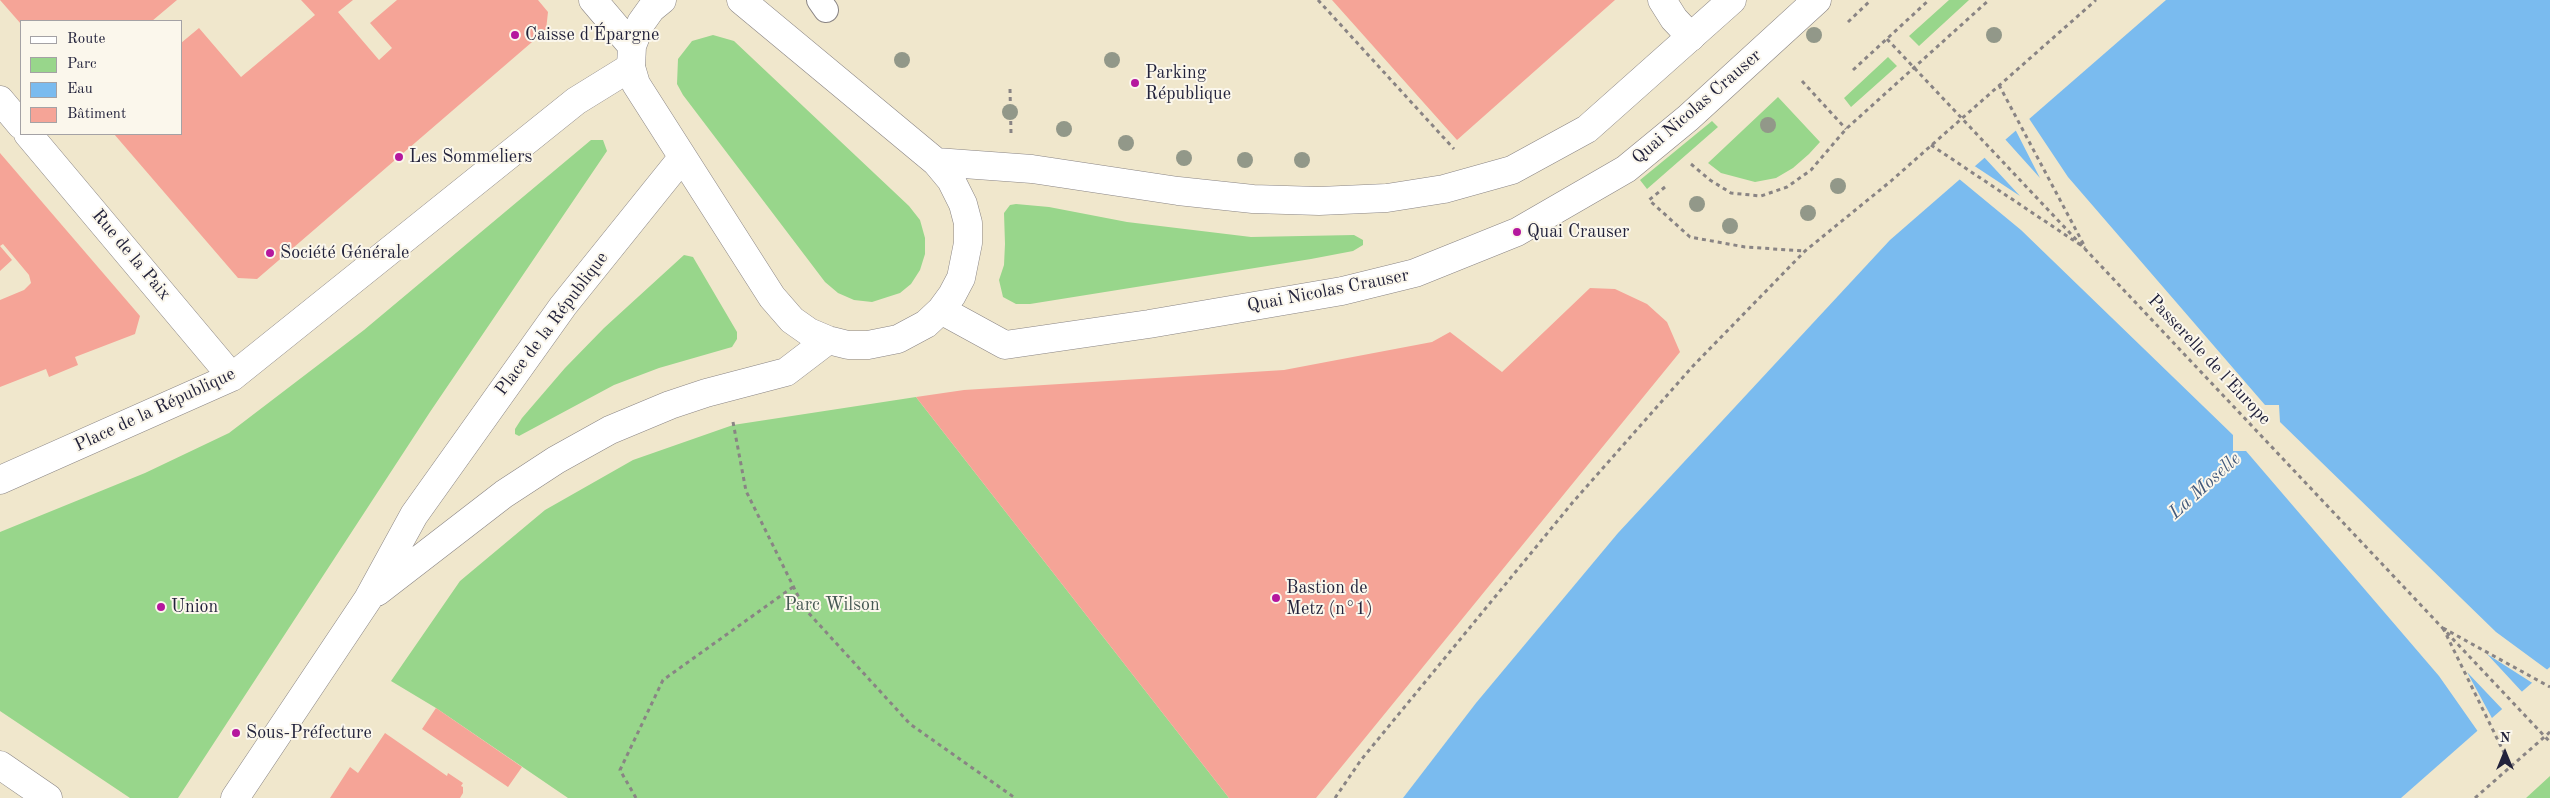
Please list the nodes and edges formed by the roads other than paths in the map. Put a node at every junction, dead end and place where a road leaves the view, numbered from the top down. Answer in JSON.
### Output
{"nodes":[{"id":1,"x":593,"y":0,"type":"edge"},
{"id":2,"x":662,"y":0,"type":"edge"},
{"id":3,"x":741,"y":0,"type":"edge"},
{"id":4,"x":1662,"y":0,"type":"edge"},
{"id":5,"x":1732,"y":0,"type":"edge"},
{"id":6,"x":1817,"y":0,"type":"edge"},
{"id":7,"x":1691,"y":37,"type":"junction"},
{"id":8,"x":632,"y":56,"type":"junction"},
{"id":9,"x":0,"y":100,"type":"edge"},
{"id":10,"x":20,"y":124,"type":"edge"},
{"id":11,"x":29,"y":135,"type":"edge"},
{"id":12,"x":682,"y":158,"type":"junction"},
{"id":13,"x":936,"y":162,"type":"junction"},
{"id":14,"x":941,"y":310,"type":"junction"},
{"id":15,"x":828,"y":340,"type":"junction"},
{"id":16,"x":232,"y":377,"type":"junction"},
{"id":17,"x":0,"y":480,"type":"edge"},
{"id":18,"x":368,"y":599,"type":"junction"},
{"id":19,"x":0,"y":765,"type":"edge"},
{"id":20,"x":48,"y":798,"type":"edge"},
{"id":21,"x":235,"y":798,"type":"edge"}],
"edges":[{"from":1,"to":8,"type":"main road"},
{"from":2,"to":8,"type":"main road"},
{"from":3,"to":13,"type":"main road"},
{"from":4,"to":7,"type":"main road"},
{"from":5,"to":7,"type":"main road"},
{"from":6,"to":14,"type":"main road","name":"Quai Nicolas Crauser"},
{"from":7,"to":13,"type":"main road"},
{"from":8,"to":12,"type":"main road"},
{"from":8,"to":16,"type":"main road","name":"Place de la République"},
{"from":9,"to":10,"type":"main road"},
{"from":11,"to":16,"type":"main road","name":"Rue de la Paix"},
{"from":12,"to":15,"type":"main road"},
{"from":12,"to":18,"type":"main road","name":"Place de la République"},
{"from":13,"to":14,"type":"main road"},
{"from":14,"to":15,"type":"main road"},
{"from":15,"to":18,"type":"main road","name":"Place de la République"},
{"from":16,"to":17,"type":"main road","name":"Place de la République"},
{"from":18,"to":21,"type":"main road","name":"Place de la République"},
{"from":19,"to":20,"type":"main road"}]}
